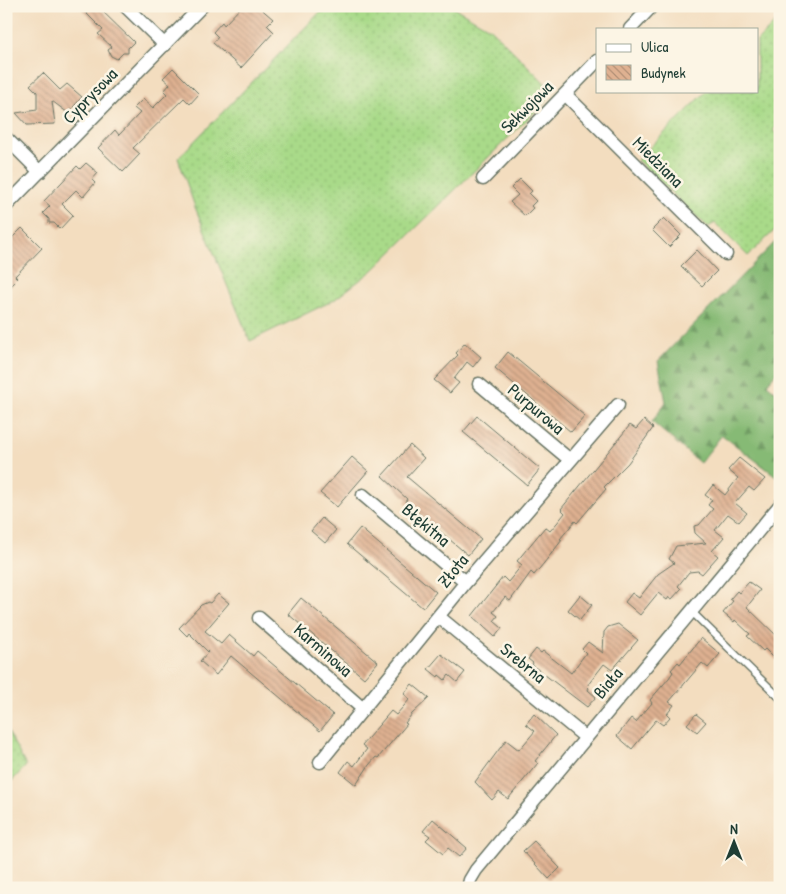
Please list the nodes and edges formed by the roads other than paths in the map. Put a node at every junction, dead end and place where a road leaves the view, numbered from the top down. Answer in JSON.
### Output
{"nodes":[{"id":1,"x":125,"y":6,"type":"edge"},
{"id":2,"x":202,"y":6,"type":"edge"},
{"id":3,"x":652,"y":6,"type":"edge"},
{"id":4,"x":631,"y":28,"type":"edge"},
{"id":5,"x":165,"y":45,"type":"junction"},
{"id":6,"x":596,"y":62,"type":"edge"},
{"id":7,"x":565,"y":94,"type":"junction"},
{"id":8,"x":6,"y":138,"type":"edge"},
{"id":9,"x":40,"y":172,"type":"junction"},
{"id":10,"x":483,"y":179,"type":"dead end"},
{"id":11,"x":6,"y":206,"type":"edge"},
{"id":12,"x":726,"y":254,"type":"dead end"},
{"id":13,"x":479,"y":384,"type":"dead end"},
{"id":14,"x":618,"y":405,"type":"dead end"},
{"id":15,"x":570,"y":460,"type":"junction"},
{"id":16,"x":363,"y":495,"type":"dead end"},
{"id":17,"x":780,"y":505,"type":"edge"},
{"id":18,"x":466,"y":582,"type":"junction"},
{"id":19,"x":692,"y":612,"type":"junction"},
{"id":20,"x":439,"y":617,"type":"junction"},
{"id":21,"x":259,"y":618,"type":"dead end"},
{"id":22,"x":780,"y":698,"type":"edge"},
{"id":23,"x":363,"y":709,"type":"junction"},
{"id":24,"x":585,"y":737,"type":"junction"},
{"id":25,"x":320,"y":762,"type":"dead end"},
{"id":26,"x":468,"y":888,"type":"edge"}],
"edges":[{"from":1,"to":5,"type":"street"},
{"from":2,"to":5,"type":"street","name":"Cyprysowa"},
{"from":3,"to":4,"type":"street"},
{"from":5,"to":9,"type":"street","name":"Cyprysowa"},
{"from":6,"to":7,"type":"street","name":"Sekwojowa"},
{"from":7,"to":10,"type":"street","name":"Sekwojowa"},
{"from":7,"to":12,"type":"street","name":"Miedziana"},
{"from":8,"to":9,"type":"street"},
{"from":9,"to":11,"type":"street","name":"Cyprysowa"},
{"from":13,"to":15,"type":"street","name":"Purpurowa"},
{"from":14,"to":15,"type":"street","name":"Złota"},
{"from":15,"to":18,"type":"street","name":"Złota"},
{"from":16,"to":18,"type":"street","name":"Błękitna"},
{"from":17,"to":19,"type":"street","name":"Biała"},
{"from":18,"to":20,"type":"street","name":"Złota"},
{"from":19,"to":22,"type":"lane"},
{"from":19,"to":24,"type":"street","name":"Biała"},
{"from":20,"to":23,"type":"street","name":"Złota"},
{"from":20,"to":24,"type":"street","name":"Srebrna"},
{"from":21,"to":23,"type":"street","name":"Karminowa"},
{"from":23,"to":25,"type":"street","name":"Złota"},
{"from":24,"to":26,"type":"street","name":"Biała"}]}
